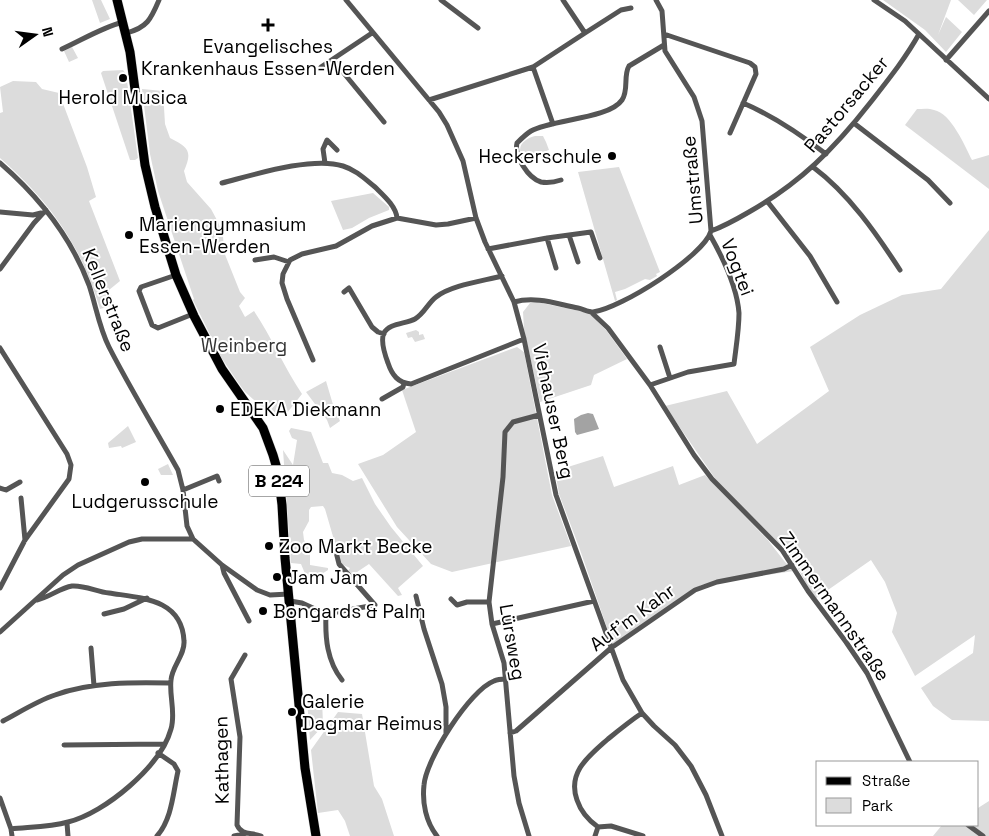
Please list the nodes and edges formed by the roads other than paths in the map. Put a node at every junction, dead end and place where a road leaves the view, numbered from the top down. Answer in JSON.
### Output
{"nodes":[{"id":1,"x":117,"y":0,"type":"edge"},
{"id":2,"x":159,"y":0,"type":"edge"},
{"id":3,"x":346,"y":0,"type":"edge"},
{"id":4,"x":441,"y":0,"type":"edge"},
{"id":5,"x":563,"y":0,"type":"edge"},
{"id":6,"x":656,"y":0,"type":"edge"},
{"id":7,"x":874,"y":0,"type":"edge"},
{"id":8,"x":631,"y":8,"type":"dead end"},
{"id":9,"x":989,"y":11,"type":"edge"},
{"id":10,"x":123,"y":22,"type":"junction"},
{"id":11,"x":478,"y":28,"type":"dead end"},
{"id":12,"x":372,"y":32,"type":"junction"},
{"id":13,"x":126,"y":33,"type":"junction"},
{"id":14,"x":585,"y":33,"type":"junction"},
{"id":15,"x":664,"y":34,"type":"junction"},
{"id":16,"x":919,"y":34,"type":"junction"},
{"id":17,"x":664,"y":45,"type":"junction"},
{"id":18,"x":62,"y":49,"type":"dead end"},
{"id":19,"x":333,"y":60,"type":"junction"},
{"id":20,"x":946,"y":60,"type":"junction"},
{"id":21,"x":321,"y":67,"type":"dead end"},
{"id":22,"x":533,"y":67,"type":"junction"},
{"id":23,"x":989,"y":99,"type":"edge"},
{"id":24,"x":428,"y":100,"type":"junction"},
{"id":25,"x":743,"y":103,"type":"junction"},
{"id":26,"x":384,"y":122,"type":"dead end"},
{"id":27,"x":552,"y":124,"type":"junction"},
{"id":28,"x":855,"y":124,"type":"junction"},
{"id":29,"x":730,"y":133,"type":"dead end"},
{"id":30,"x":337,"y":150,"type":"dead end"},
{"id":31,"x":826,"y":154,"type":"junction"},
{"id":32,"x":0,"y":163,"type":"edge"},
{"id":33,"x":325,"y":163,"type":"junction"},
{"id":34,"x":813,"y":166,"type":"junction"},
{"id":35,"x":561,"y":180,"type":"dead end"},
{"id":36,"x":222,"y":184,"type":"dead end"},
{"id":37,"x":766,"y":201,"type":"junction"},
{"id":38,"x":950,"y":203,"type":"dead end"},
{"id":39,"x":46,"y":210,"type":"junction"},
{"id":40,"x":0,"y":212,"type":"edge"},
{"id":41,"x":397,"y":218,"type":"junction"},
{"id":42,"x":476,"y":218,"type":"junction"},
{"id":43,"x":711,"y":233,"type":"junction"},
{"id":44,"x":569,"y":235,"type":"junction"},
{"id":45,"x":547,"y":238,"type":"junction"},
{"id":46,"x":488,"y":249,"type":"junction"},
{"id":47,"x":600,"y":258,"type":"dead end"},
{"id":48,"x":255,"y":260,"type":"dead end"},
{"id":49,"x":289,"y":262,"type":"junction"},
{"id":50,"x":578,"y":262,"type":"dead end"},
{"id":51,"x":556,"y":268,"type":"dead end"},
{"id":52,"x":0,"y":269,"type":"edge"},
{"id":53,"x":900,"y":270,"type":"dead end"},
{"id":54,"x":176,"y":274,"type":"junction"},
{"id":55,"x":502,"y":276,"type":"junction"},
{"id":56,"x":344,"y":292,"type":"dead end"},
{"id":57,"x":514,"y":302,"type":"junction"},
{"id":58,"x":837,"y":302,"type":"dead end"},
{"id":59,"x":591,"y":312,"type":"junction"},
{"id":60,"x":193,"y":314,"type":"junction"},
{"id":61,"x":384,"y":334,"type":"junction"},
{"id":62,"x":524,"y":339,"type":"junction"},
{"id":63,"x":660,"y":347,"type":"dead end"},
{"id":64,"x":0,"y":348,"type":"edge"},
{"id":65,"x":314,"y":360,"type":"dead end"},
{"id":66,"x":670,"y":378,"type":"junction"},
{"id":67,"x":404,"y":383,"type":"junction"},
{"id":68,"x":650,"y":385,"type":"junction"},
{"id":69,"x":382,"y":399,"type":"dead end"},
{"id":70,"x":539,"y":415,"type":"junction"},
{"id":71,"x":219,"y":481,"type":"dead end"},
{"id":72,"x":20,"y":482,"type":"dead end"},
{"id":73,"x":0,"y":488,"type":"edge"},
{"id":74,"x":183,"y":490,"type":"junction"},
{"id":75,"x":20,"y":498,"type":"dead end"},
{"id":76,"x":193,"y":539,"type":"junction"},
{"id":77,"x":25,"y":540,"type":"junction"},
{"id":78,"x":335,"y":548,"type":"dead end"},
{"id":79,"x":222,"y":565,"type":"junction"},
{"id":80,"x":792,"y":565,"type":"junction"},
{"id":81,"x":0,"y":588,"type":"edge"},
{"id":82,"x":416,"y":596,"type":"dead end"},
{"id":83,"x":290,"y":597,"type":"junction"},
{"id":84,"x":147,"y":598,"type":"junction"},
{"id":85,"x":451,"y":599,"type":"dead end"},
{"id":86,"x":37,"y":600,"type":"junction"},
{"id":87,"x":594,"y":601,"type":"junction"},
{"id":88,"x":489,"y":602,"type":"junction"},
{"id":89,"x":104,"y":614,"type":"dead end"},
{"id":90,"x":326,"y":614,"type":"junction"},
{"id":91,"x":249,"y":621,"type":"dead end"},
{"id":92,"x":492,"y":624,"type":"junction"},
{"id":93,"x":0,"y":632,"type":"edge"},
{"id":94,"x":91,"y":648,"type":"dead end"},
{"id":95,"x":611,"y":648,"type":"junction"},
{"id":96,"x":245,"y":655,"type":"dead end"},
{"id":97,"x":506,"y":679,"type":"junction"},
{"id":98,"x":342,"y":680,"type":"dead end"},
{"id":99,"x":170,"y":683,"type":"junction"},
{"id":100,"x":94,"y":686,"type":"junction"},
{"id":101,"x":642,"y":713,"type":"junction"},
{"id":102,"x":3,"y":721,"type":"dead end"},
{"id":103,"x":510,"y":733,"type":"junction"},
{"id":104,"x":446,"y":734,"type":"junction"},
{"id":105,"x":164,"y":744,"type":"junction"},
{"id":106,"x":64,"y":745,"type":"dead end"},
{"id":107,"x":158,"y":753,"type":"junction"},
{"id":108,"x":910,"y":761,"type":"edge"},
{"id":109,"x":0,"y":798,"type":"edge"},
{"id":110,"x":67,"y":823,"type":"junction"},
{"id":111,"x":969,"y":826,"type":"edge"},
{"id":112,"x":598,"y":827,"type":"junction"},
{"id":113,"x":12,"y":829,"type":"junction"},
{"id":114,"x":245,"y":834,"type":"junction"},
{"id":115,"x":12,"y":836,"type":"edge"},
{"id":116,"x":68,"y":836,"type":"edge"},
{"id":117,"x":157,"y":836,"type":"edge"},
{"id":118,"x":234,"y":836,"type":"edge"},
{"id":119,"x":261,"y":836,"type":"edge"},
{"id":120,"x":316,"y":836,"type":"edge"},
{"id":121,"x":437,"y":836,"type":"edge"},
{"id":122,"x":529,"y":836,"type":"edge"},
{"id":123,"x":596,"y":836,"type":"edge"},
{"id":124,"x":644,"y":836,"type":"edge"},
{"id":125,"x":722,"y":836,"type":"edge"},
{"id":126,"x":983,"y":836,"type":"edge"}],
"edges":[{"from":1,"to":10,"type":"main road","number":"B 224"},
{"from":2,"to":13,"type":"street"},
{"from":3,"to":12,"type":"street","name":"Viehauser Berg"},
{"from":4,"to":11,"type":"street"},
{"from":5,"to":14,"type":"street"},
{"from":6,"to":15,"type":"street","name":"Umstraße"},
{"from":7,"to":16,"type":"street"},
{"from":8,"to":14,"type":"street"},
{"from":9,"to":20,"type":"street"},
{"from":10,"to":13,"type":"main road","number":"B 224"},
{"from":10,"to":18,"type":"street"},
{"from":12,"to":19,"type":"street"},
{"from":12,"to":24,"type":"street","name":"Viehauser Berg"},
{"from":13,"to":54,"type":"main road","number":"B 224"},
{"from":14,"to":22,"type":"street"},
{"from":15,"to":17,"type":"street","name":"Umstraße"},
{"from":15,"to":25,"type":"street"},
{"from":16,"to":20,"type":"street"},
{"from":16,"to":28,"type":"street","name":"Pastorsacker"},
{"from":17,"to":27,"type":"street"},
{"from":17,"to":43,"type":"street","name":"Umstraße"},
{"from":19,"to":21,"type":"street"},
{"from":19,"to":26,"type":"street"},
{"from":20,"to":23,"type":"street"},
{"from":22,"to":24,"type":"street"},
{"from":22,"to":27,"type":"street"},
{"from":24,"to":42,"type":"street","name":"Viehauser Berg"},
{"from":25,"to":29,"type":"street"},
{"from":25,"to":31,"type":"street"},
{"from":27,"to":35,"type":"street"},
{"from":28,"to":31,"type":"street","name":"Pastorsacker"},
{"from":28,"to":38,"type":"street"},
{"from":30,"to":33,"type":"street"},
{"from":31,"to":34,"type":"street","name":"Pastorsacker"},
{"from":32,"to":39,"type":"street","name":"Kellerstraße"},
{"from":33,"to":36,"type":"street"},
{"from":33,"to":41,"type":"street"},
{"from":34,"to":37,"type":"street","name":"Pastorsacker"},
{"from":34,"to":53,"type":"street"},
{"from":37,"to":43,"type":"street","name":"Pastorsacker"},
{"from":37,"to":58,"type":"street"},
{"from":39,"to":40,"type":"street"},
{"from":39,"to":52,"type":"street"},
{"from":39,"to":74,"type":"street","name":"Kellerstraße"},
{"from":41,"to":42,"type":"street"},
{"from":41,"to":49,"type":"street"},
{"from":42,"to":46,"type":"street","name":"Viehauser Berg"},
{"from":43,"to":59,"type":"street","name":"Umstraße"},
{"from":43,"to":66,"type":"street","name":"Vogtei"},
{"from":44,"to":45,"type":"street"},
{"from":44,"to":47,"type":"street"},
{"from":44,"to":50,"type":"street"},
{"from":45,"to":46,"type":"street"},
{"from":45,"to":51,"type":"street"},
{"from":46,"to":55,"type":"street","name":"Viehauser Berg"},
{"from":48,"to":49,"type":"street"},
{"from":49,"to":65,"type":"street"},
{"from":54,"to":60,"type":"main road","number":"B 224"},
{"from":54,"to":60,"type":"street"},
{"from":55,"to":57,"type":"street","name":"Viehauser Berg"},
{"from":55,"to":61,"type":"street"},
{"from":56,"to":61,"type":"street"},
{"from":57,"to":59,"type":"street","name":"Umstraße"},
{"from":57,"to":62,"type":"street","name":"Viehauser Berg"},
{"from":59,"to":68,"type":"street","name":"Zimmermannstraße"},
{"from":60,"to":83,"type":"main road","number":"B 224"},
{"from":61,"to":67,"type":"street"},
{"from":62,"to":67,"type":"street"},
{"from":62,"to":70,"type":"street","name":"Viehauser Berg"},
{"from":63,"to":66,"type":"street"},
{"from":64,"to":77,"type":"street"},
{"from":66,"to":68,"type":"street","name":"Vogtei"},
{"from":67,"to":69,"type":"street"},
{"from":68,"to":80,"type":"street","name":"Zimmermannstraße"},
{"from":70,"to":87,"type":"street","name":"Viehauser Berg"},
{"from":70,"to":88,"type":"street","name":"Lürsweg"},
{"from":71,"to":74,"type":"street"},
{"from":72,"to":73,"type":"street"},
{"from":74,"to":76,"type":"street","name":"Kellerstraße"},
{"from":75,"to":77,"type":"street"},
{"from":76,"to":79,"type":"street"},
{"from":76,"to":86,"type":"street"},
{"from":77,"to":81,"type":"street"},
{"from":78,"to":90,"type":"street"},
{"from":79,"to":83,"type":"street"},
{"from":79,"to":91,"type":"street"},
{"from":80,"to":95,"type":"street","name":"Auf'm Kahr"},
{"from":80,"to":108,"type":"street","name":"Zimmermannstraße"},
{"from":82,"to":104,"type":"street"},
{"from":83,"to":90,"type":"street"},
{"from":83,"to":120,"type":"main road","number":"B 224"},
{"from":84,"to":86,"type":"street"},
{"from":84,"to":89,"type":"street"},
{"from":84,"to":99,"type":"street"},
{"from":85,"to":88,"type":"street"},
{"from":86,"to":93,"type":"street"},
{"from":87,"to":92,"type":"street"},
{"from":87,"to":95,"type":"street","name":"Viehauser Berg"},
{"from":88,"to":92,"type":"street","name":"Lürsweg"},
{"from":90,"to":98,"type":"street"},
{"from":92,"to":97,"type":"street","name":"Lürsweg"},
{"from":94,"to":100,"type":"street"},
{"from":95,"to":101,"type":"street","name":"Viehauser Berg"},
{"from":95,"to":103,"type":"street","name":"Auf'm Kahr"},
{"from":96,"to":114,"type":"street","name":"Kathagen"},
{"from":97,"to":103,"type":"street","name":"Lürsweg"},
{"from":97,"to":104,"type":"street"},
{"from":99,"to":100,"type":"street"},
{"from":99,"to":105,"type":"street"},
{"from":100,"to":102,"type":"street"},
{"from":101,"to":112,"type":"street"},
{"from":101,"to":125,"type":"street","name":"Viehauser Berg"},
{"from":103,"to":122,"type":"street","name":"Lürsweg"},
{"from":104,"to":121,"type":"street"},
{"from":105,"to":106,"type":"street"},
{"from":105,"to":107,"type":"street"},
{"from":107,"to":110,"type":"street"},
{"from":107,"to":117,"type":"street"},
{"from":109,"to":113,"type":"street"},
{"from":110,"to":113,"type":"street"},
{"from":110,"to":116,"type":"street"},
{"from":111,"to":126,"type":"street"},
{"from":112,"to":123,"type":"street"},
{"from":112,"to":124,"type":"street"},
{"from":113,"to":115,"type":"street"},
{"from":114,"to":118,"type":"street"},
{"from":114,"to":119,"type":"street"}]}
